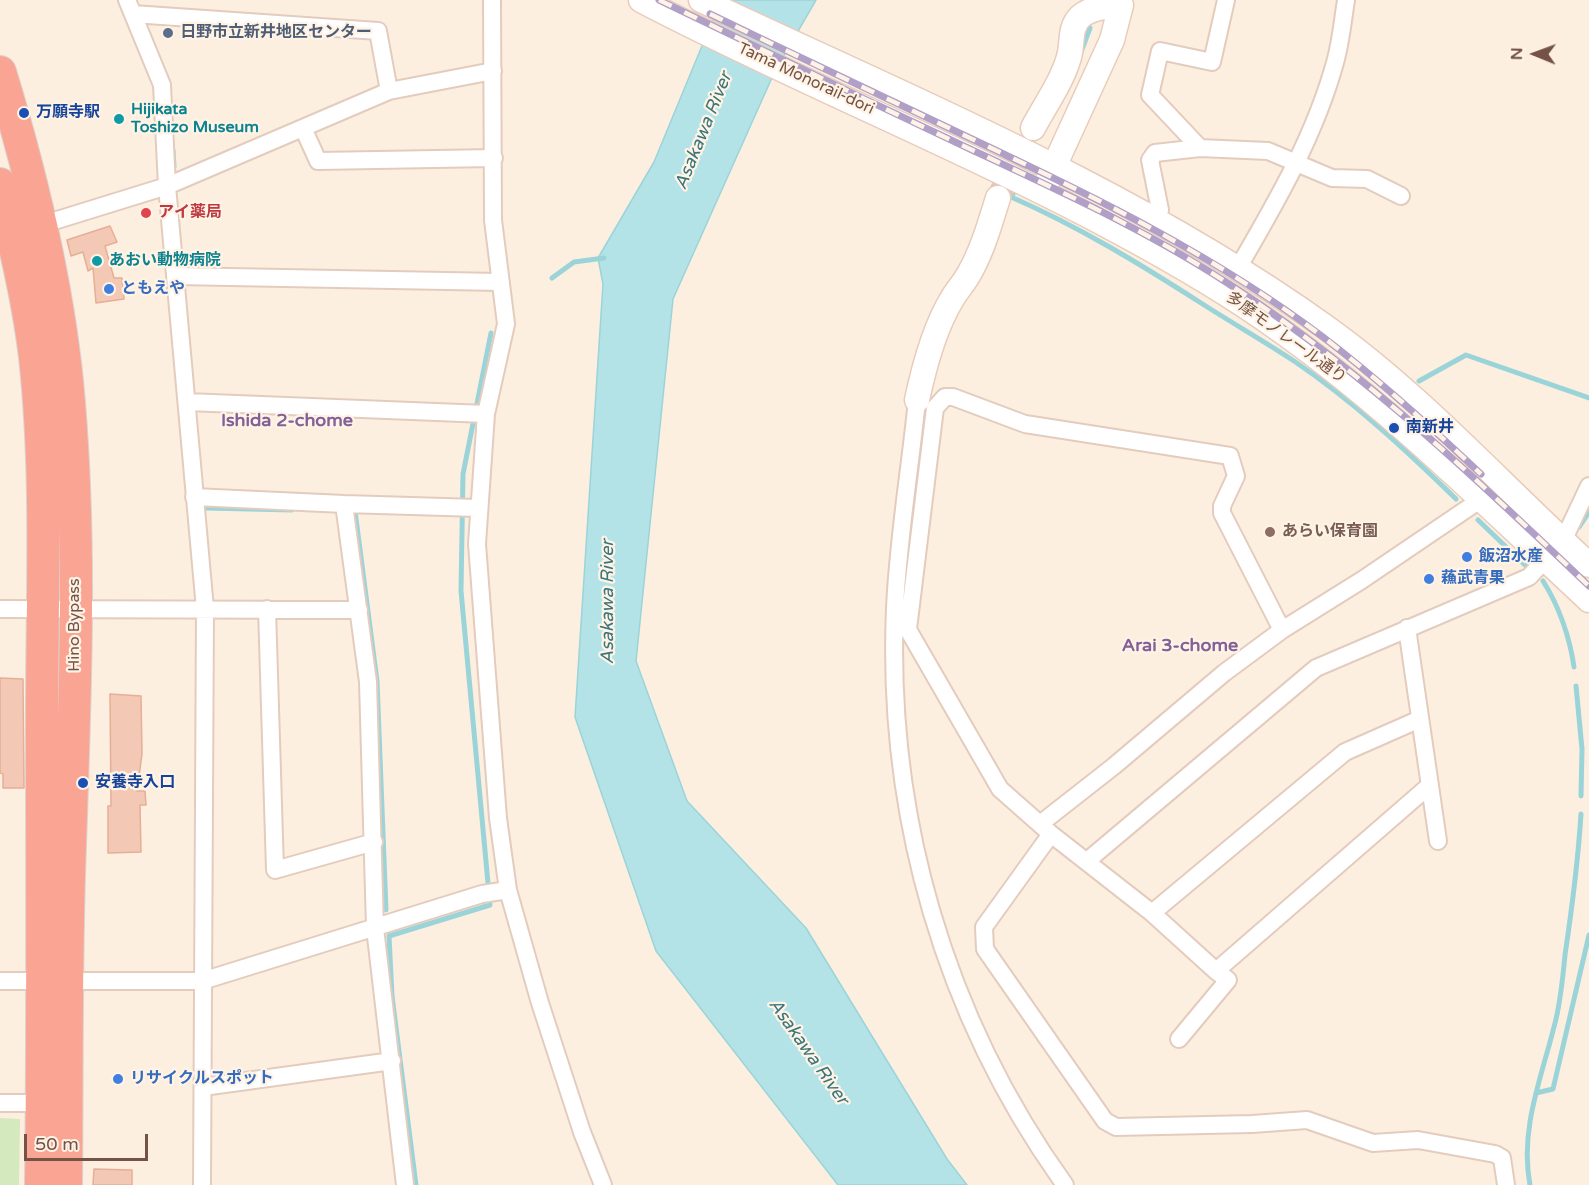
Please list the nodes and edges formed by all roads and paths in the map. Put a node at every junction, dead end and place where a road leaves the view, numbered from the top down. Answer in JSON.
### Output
{"nodes":[{"id":1,"x":492,"y":0,"type":"edge"},
{"id":2,"x":701,"y":0,"type":"edge"},
{"id":3,"x":1226,"y":0,"type":"edge"},
{"id":4,"x":1346,"y":0,"type":"edge"},
{"id":5,"x":644,"y":1,"type":"edge"},
{"id":6,"x":1120,"y":3,"type":"edge"},
{"id":7,"x":130,"y":7,"type":"edge"},
{"id":8,"x":493,"y":71,"type":"junction"},
{"id":9,"x":0,"y":72,"type":"edge"},
{"id":10,"x":389,"y":91,"type":"junction"},
{"id":11,"x":303,"y":128,"type":"junction"},
{"id":12,"x":1033,"y":128,"type":"tunnel mouth"},
{"id":13,"x":983,"y":133,"type":"joint"},
{"id":14,"x":1200,"y":148,"type":"junction"},
{"id":15,"x":971,"y":157,"type":"joint"},
{"id":16,"x":494,"y":158,"type":"junction"},
{"id":17,"x":1298,"y":162,"type":"junction"},
{"id":18,"x":1054,"y":168,"type":"junction"},
{"id":19,"x":0,"y":184,"type":"edge"},
{"id":20,"x":167,"y":186,"type":"junction"},
{"id":21,"x":1043,"y":192,"type":"junction"},
{"id":22,"x":1401,"y":196,"type":"dead end"},
{"id":23,"x":998,"y":198,"type":"tunnel mouth"},
{"id":24,"x":1155,"y":220,"type":"junction"},
{"id":25,"x":17,"y":230,"type":"edge"},
{"id":26,"x":1238,"y":268,"type":"junction"},
{"id":27,"x":175,"y":276,"type":"junction"},
{"id":28,"x":500,"y":282,"type":"junction"},
{"id":29,"x":917,"y":400,"type":"joint"},
{"id":30,"x":187,"y":402,"type":"junction"},
{"id":31,"x":478,"y":414,"type":"junction"},
{"id":32,"x":1589,"y":486,"type":"edge"},
{"id":33,"x":194,"y":497,"type":"junction"},
{"id":34,"x":1480,"y":500,"type":"junction"},
{"id":35,"x":344,"y":504,"type":"junction"},
{"id":36,"x":468,"y":507,"type":"junction"},
{"id":37,"x":1563,"y":541,"type":"junction"},
{"id":38,"x":1546,"y":560,"type":"junction"},
{"id":39,"x":1589,"y":565,"type":"edge"},
{"id":40,"x":1589,"y":600,"type":"edge"},
{"id":41,"x":895,"y":607,"type":"junction"},
{"id":42,"x":0,"y":609,"type":"edge"},
{"id":43,"x":43,"y":609,"type":"junction"},
{"id":44,"x":75,"y":609,"type":"junction"},
{"id":45,"x":205,"y":609,"type":"junction"},
{"id":46,"x":267,"y":609,"type":"junction"},
{"id":47,"x":358,"y":610,"type":"junction"},
{"id":48,"x":1407,"y":628,"type":"junction"},
{"id":49,"x":908,"y":629,"type":"junction"},
{"id":50,"x":1282,"y":630,"type":"junction"},
{"id":51,"x":1420,"y":719,"type":"junction"},
{"id":52,"x":1430,"y":785,"type":"junction"},
{"id":53,"x":1046,"y":829,"type":"junction"},
{"id":54,"x":1438,"y":841,"type":"dead end"},
{"id":55,"x":374,"y":842,"type":"junction"},
{"id":56,"x":1087,"y":861,"type":"junction"},
{"id":57,"x":496,"y":891,"type":"junction"},
{"id":58,"x":1152,"y":913,"type":"junction"},
{"id":59,"x":375,"y":928,"type":"junction"},
{"id":60,"x":1216,"y":971,"type":"junction"},
{"id":61,"x":0,"y":981,"type":"edge"},
{"id":62,"x":56,"y":981,"type":"junction"},
{"id":63,"x":202,"y":981,"type":"junction"},
{"id":64,"x":1179,"y":1039,"type":"dead end"},
{"id":65,"x":392,"y":1061,"type":"junction"},
{"id":66,"x":202,"y":1086,"type":"junction"},
{"id":67,"x":0,"y":1103,"type":"edge"},
{"id":68,"x":42,"y":1103,"type":"junction"},
{"id":69,"x":41,"y":1185,"type":"edge"},
{"id":70,"x":66,"y":1185,"type":"edge"},
{"id":71,"x":202,"y":1185,"type":"edge"},
{"id":72,"x":405,"y":1185,"type":"edge"},
{"id":73,"x":603,"y":1185,"type":"edge"},
{"id":74,"x":1065,"y":1185,"type":"edge"},
{"id":75,"x":1506,"y":1185,"type":"edge"}],
"edges":[{"from":1,"to":8,"type":"street"},
{"from":2,"to":13,"type":"main road","name":"Tama Monorail-dori"},
{"from":3,"to":14,"type":"street"},
{"from":4,"to":17,"type":"street"},
{"from":5,"to":15,"type":"main road","name":"Tama Monorail-dori"},
{"from":6,"to":12,"type":"main road"},
{"from":6,"to":18,"type":"main road"},
{"from":7,"to":10,"type":"street"},
{"from":7,"to":20,"type":"street"},
{"from":8,"to":10,"type":"street"},
{"from":8,"to":16,"type":"street"},
{"from":9,"to":25,"type":"highway","name":"Hino Bypass"},
{"from":10,"to":11,"type":"street"},
{"from":11,"to":16,"type":"street"},
{"from":11,"to":20,"type":"street"},
{"from":13,"to":18,"type":"main road","name":"多摩モノレール通り"},
{"from":14,"to":17,"type":"street"},
{"from":14,"to":24,"type":"street"},
{"from":15,"to":21,"type":"main road","name":"多摩モノレール通り"},
{"from":16,"to":28,"type":"street"},
{"from":17,"to":22,"type":"street"},
{"from":17,"to":26,"type":"street"},
{"from":18,"to":21,"type":"main road"},
{"from":18,"to":24,"type":"main road","name":"多摩モノレール通り"},
{"from":19,"to":25,"type":"highway","name":"Hino Bypass"},
{"from":20,"to":25,"type":"street"},
{"from":20,"to":27,"type":"street"},
{"from":21,"to":34,"type":"main road","name":"多摩モノレール通り"},
{"from":23,"to":29,"type":"main road"},
{"from":24,"to":26,"type":"main road","name":"多摩モノレール通り"},
{"from":25,"to":43,"type":"highway","name":"Hino Bypass"},
{"from":25,"to":44,"type":"highway","name":"Hino Bypass"},
{"from":26,"to":37,"type":"main road","name":"多摩モノレール通り"},
{"from":27,"to":28,"type":"street"},
{"from":27,"to":30,"type":"street"},
{"from":28,"to":31,"type":"street"},
{"from":29,"to":41,"type":"street"},
{"from":30,"to":31,"type":"street"},
{"from":30,"to":33,"type":"street"},
{"from":31,"to":36,"type":"street"},
{"from":32,"to":37,"type":"street"},
{"from":33,"to":35,"type":"street"},
{"from":33,"to":45,"type":"street"},
{"from":34,"to":38,"type":"main road","name":"多摩モノレール通り"},
{"from":34,"to":50,"type":"street"},
{"from":35,"to":36,"type":"street"},
{"from":35,"to":47,"type":"street"},
{"from":36,"to":57,"type":"street"},
{"from":37,"to":38,"type":"street"},
{"from":37,"to":39,"type":"main road","name":"多摩モノレール通り"},
{"from":38,"to":40,"type":"main road","name":"多摩モノレール通り"},
{"from":38,"to":48,"type":"street"},
{"from":41,"to":49,"type":"street"},
{"from":41,"to":74,"type":"street"},
{"from":42,"to":43,"type":"street"},
{"from":43,"to":44,"type":"street"},
{"from":43,"to":62,"type":"highway","name":"Hino Bypass"},
{"from":44,"to":45,"type":"street"},
{"from":44,"to":62,"type":"highway","name":"Hino Bypass"},
{"from":45,"to":46,"type":"street"},
{"from":45,"to":63,"type":"street"},
{"from":46,"to":47,"type":"street"},
{"from":46,"to":55,"type":"street"},
{"from":47,"to":55,"type":"street"},
{"from":48,"to":51,"type":"street"},
{"from":48,"to":56,"type":"street"},
{"from":49,"to":50,"type":"street"},
{"from":49,"to":53,"type":"street"},
{"from":50,"to":53,"type":"street"},
{"from":51,"to":52,"type":"street"},
{"from":51,"to":58,"type":"street"},
{"from":52,"to":54,"type":"street"},
{"from":52,"to":60,"type":"street"},
{"from":53,"to":56,"type":"street"},
{"from":53,"to":75,"type":"street"},
{"from":55,"to":59,"type":"street"},
{"from":56,"to":58,"type":"street"},
{"from":57,"to":59,"type":"street"},
{"from":57,"to":73,"type":"street"},
{"from":58,"to":60,"type":"street"},
{"from":59,"to":63,"type":"street"},
{"from":59,"to":65,"type":"street"},
{"from":60,"to":64,"type":"street"},
{"from":61,"to":62,"type":"street"},
{"from":62,"to":63,"type":"street"},
{"from":62,"to":68,"type":"highway","name":"Hino Bypass"},
{"from":62,"to":70,"type":"highway","name":"Hino Bypass"},
{"from":63,"to":66,"type":"street"},
{"from":65,"to":66,"type":"street"},
{"from":65,"to":72,"type":"street"},
{"from":66,"to":71,"type":"street"},
{"from":67,"to":68,"type":"street"},
{"from":68,"to":69,"type":"highway","name":"Hino Bypass"}]}
